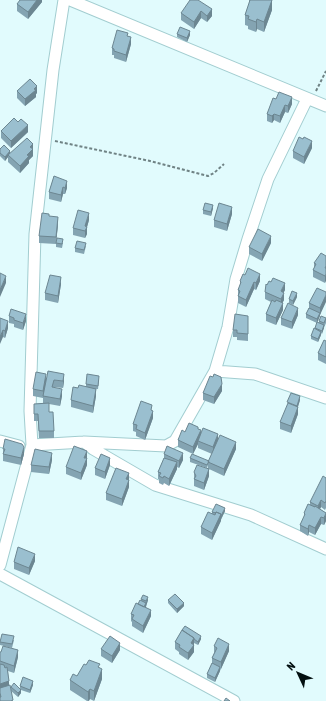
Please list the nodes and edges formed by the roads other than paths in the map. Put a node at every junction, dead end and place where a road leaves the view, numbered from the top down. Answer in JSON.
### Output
{"nodes":[{"id":1,"x":64,"y":0,"type":"edge"},
{"id":2,"x":70,"y":0,"type":"edge"},
{"id":3,"x":309,"y":100,"type":"junction"},
{"id":4,"x":326,"y":106,"type":"edge"},
{"id":5,"x":215,"y":371,"type":"junction"},
{"id":6,"x":326,"y":398,"type":"edge"},
{"id":7,"x":0,"y":441,"type":"edge"},
{"id":8,"x":84,"y":442,"type":"junction"},
{"id":9,"x":31,"y":447,"type":"junction"},
{"id":10,"x":326,"y":549,"type":"edge"},
{"id":11,"x":0,"y":565,"type":"edge"},
{"id":12,"x":0,"y":574,"type":"edge"},
{"id":13,"x":234,"y":701,"type":"edge"}],
"edges":[{"from":1,"to":9,"type":"street"},
{"from":2,"to":3,"type":"street"},
{"from":3,"to":4,"type":"street"},
{"from":3,"to":5,"type":"street"},
{"from":5,"to":6,"type":"street"},
{"from":5,"to":8,"type":"street"},
{"from":7,"to":9,"type":"street"},
{"from":8,"to":9,"type":"street"},
{"from":8,"to":10,"type":"street"},
{"from":9,"to":11,"type":"street"},
{"from":12,"to":13,"type":"street"}]}
